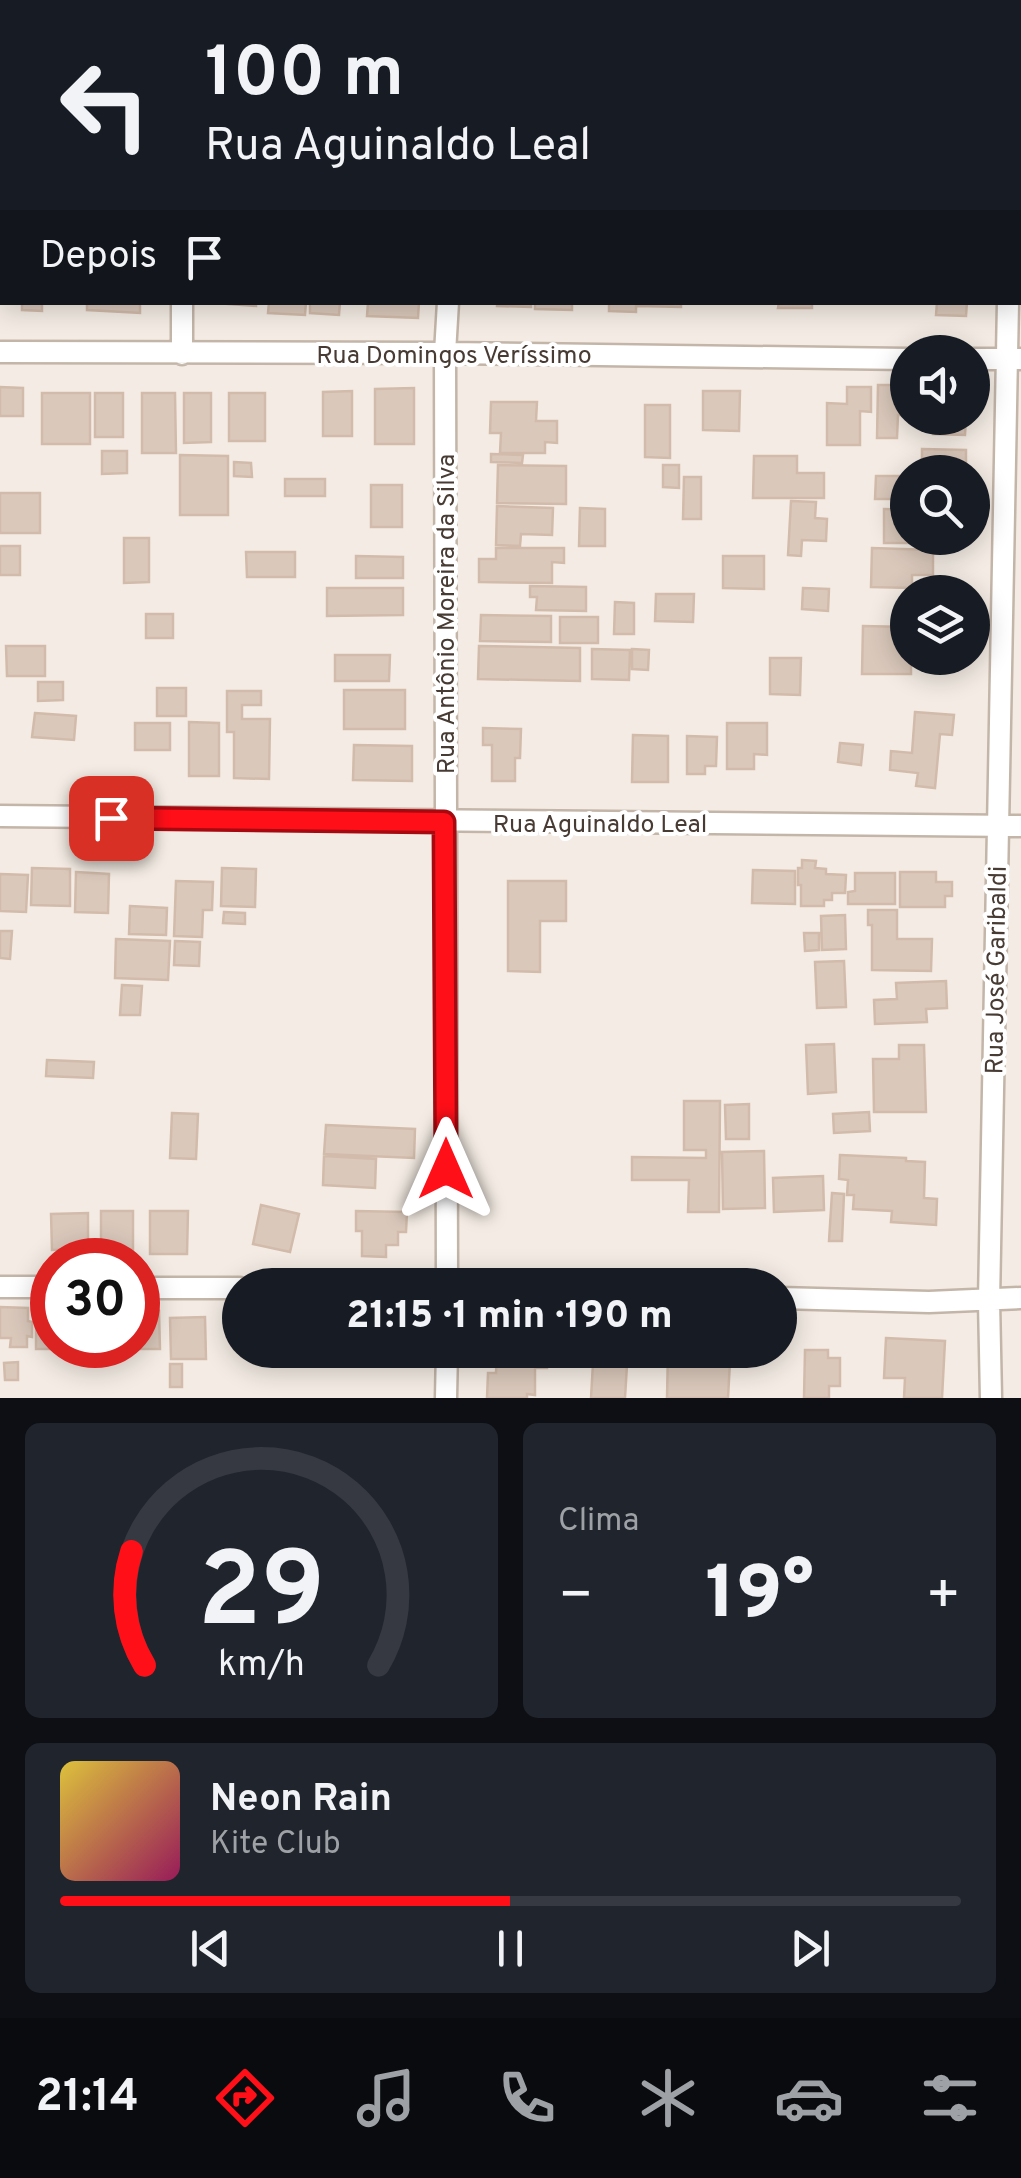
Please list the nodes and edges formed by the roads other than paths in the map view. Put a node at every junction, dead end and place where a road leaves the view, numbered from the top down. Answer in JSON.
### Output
{"nodes":[{"id":1,"x":182,"y":305,"type":"edge"},
{"id":2,"x":448,"y":305,"type":"edge"},
{"id":3,"x":1008,"y":305,"type":"edge"},
{"id":4,"x":0,"y":352,"type":"edge"},
{"id":5,"x":445,"y":353,"type":"junction"},
{"id":6,"x":182,"y":354,"type":"junction"},
{"id":7,"x":890,"y":358,"type":"edge"},
{"id":8,"x":1014,"y":359,"type":"edge"},
{"id":9,"x":0,"y":816,"type":"edge"},
{"id":10,"x":444,"y":822,"type":"junction"},
{"id":11,"x":998,"y":826,"type":"junction"},
{"id":12,"x":1021,"y":826,"type":"edge"},
{"id":13,"x":447,"y":1268,"type":"edge"},
{"id":14,"x":0,"y":1287,"type":"edge"},
{"id":15,"x":30,"y":1287,"type":"edge"},
{"id":16,"x":160,"y":1288,"type":"edge"},
{"id":17,"x":222,"y":1288,"type":"edge"},
{"id":18,"x":797,"y":1298,"type":"edge"},
{"id":19,"x":1021,"y":1298,"type":"edge"},
{"id":20,"x":989,"y":1301,"type":"junction"},
{"id":21,"x":446,"y":1368,"type":"edge"},
{"id":22,"x":446,"y":1398,"type":"edge"},
{"id":23,"x":991,"y":1398,"type":"edge"}],
"edges":[{"from":1,"to":6,"type":"street"},
{"from":2,"to":5,"type":"street","name":"Rua Antônio Moreira da Silva"},
{"from":3,"to":8,"type":"street","name":"Rua José Garibaldi"},
{"from":4,"to":6,"type":"street","name":"Rua Domingos Veríssimo"},
{"from":5,"to":6,"type":"street","name":"Rua Domingos Veríssimo"},
{"from":5,"to":7,"type":"street","name":"Rua Domingos Veríssimo"},
{"from":5,"to":10,"type":"street","name":"Rua Antônio Moreira da Silva"},
{"from":8,"to":11,"type":"street","name":"Rua José Garibaldi"},
{"from":9,"to":10,"type":"street","name":"Rua Aguinaldo Leal"},
{"from":10,"to":11,"type":"street","name":"Rua Aguinaldo Leal"},
{"from":10,"to":13,"type":"street","name":"Rua Antônio Moreira da Silva"},
{"from":11,"to":12,"type":"street","name":"Rua Aguinaldo Leal"},
{"from":11,"to":20,"type":"street","name":"Rua José Garibaldi"},
{"from":14,"to":15,"type":"street"},
{"from":16,"to":17,"type":"street"},
{"from":18,"to":20,"type":"street"},
{"from":19,"to":20,"type":"street"},
{"from":20,"to":23,"type":"street","name":"Rua José Garibaldi"},
{"from":21,"to":22,"type":"street"}]}
